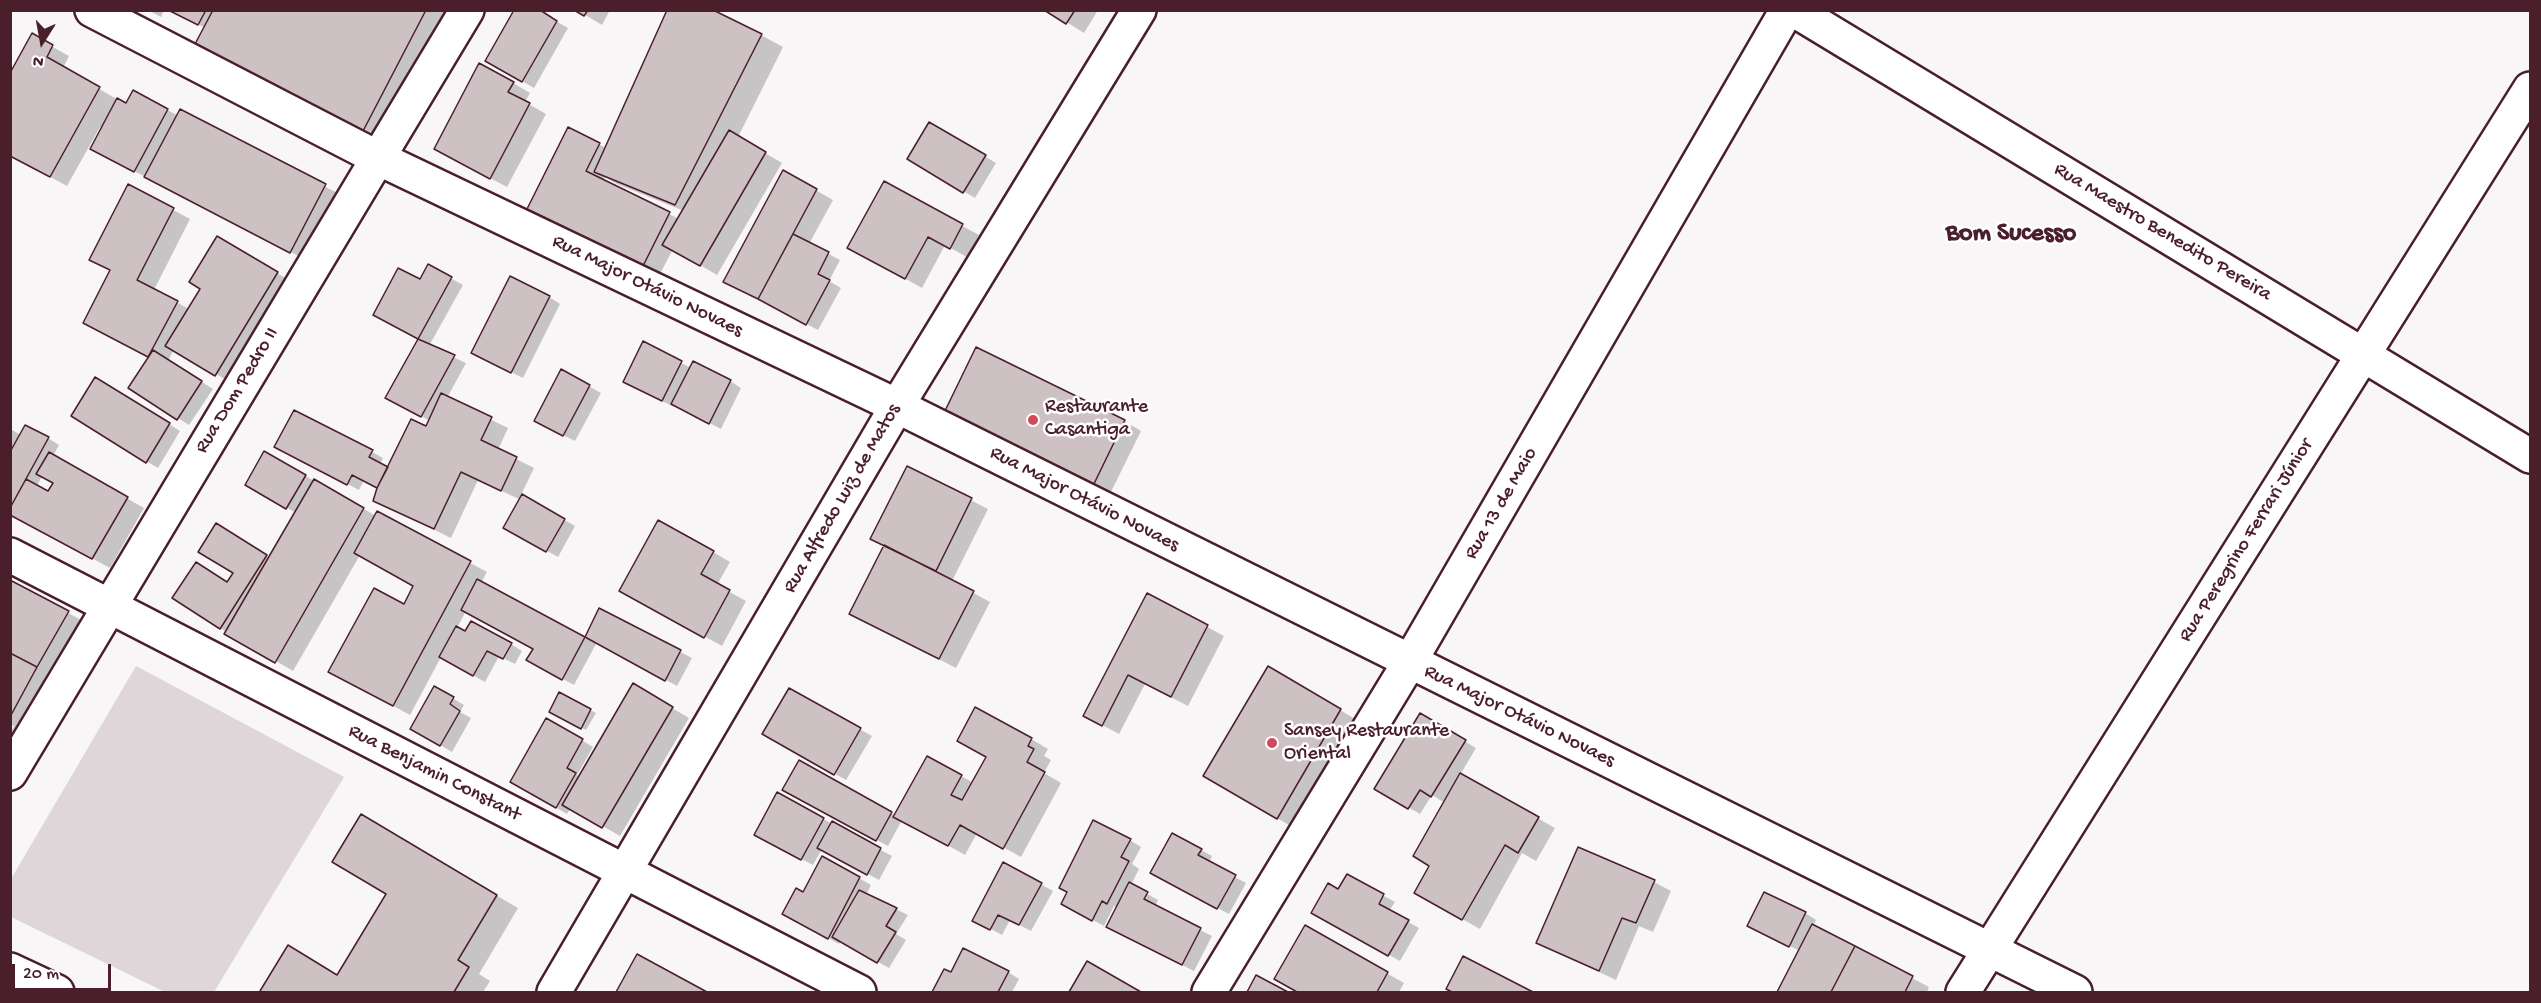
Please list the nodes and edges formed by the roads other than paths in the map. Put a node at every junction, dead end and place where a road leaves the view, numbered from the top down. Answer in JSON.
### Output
{"nodes":[{"id":1,"x":92,"y":10,"type":"edge"},
{"id":2,"x":467,"y":10,"type":"edge"},
{"id":3,"x":1139,"y":10,"type":"edge"},
{"id":4,"x":1787,"y":10,"type":"edge"},
{"id":5,"x":1794,"y":10,"type":"edge"},
{"id":6,"x":2530,"y":89,"type":"edge"},
{"id":7,"x":378,"y":158,"type":"junction"},
{"id":8,"x":2364,"y":355,"type":"junction"},
{"id":9,"x":897,"y":406,"type":"junction"},
{"id":10,"x":2530,"y":456,"type":"edge"},
{"id":11,"x":10,"y":555,"type":"edge"},
{"id":12,"x":109,"y":606,"type":"junction"},
{"id":13,"x":1409,"y":663,"type":"junction"},
{"id":14,"x":10,"y":773,"type":"edge"},
{"id":15,"x":626,"y":871,"type":"junction"},
{"id":16,"x":1990,"y":950,"type":"junction"},
{"id":17,"x":10,"y":970,"type":"edge"},
{"id":18,"x":57,"y":993,"type":"edge"},
{"id":19,"x":554,"y":993,"type":"edge"},
{"id":20,"x":859,"y":993,"type":"edge"},
{"id":21,"x":1209,"y":993,"type":"edge"},
{"id":22,"x":1963,"y":993,"type":"edge"},
{"id":23,"x":2074,"y":993,"type":"edge"}],
"edges":[{"from":1,"to":7,"type":"street","name":"Rua Major Otávio Novaes"},
{"from":2,"to":7,"type":"street","name":"Rua Dom Pedro II"},
{"from":3,"to":9,"type":"street","name":"Rua Alfredo Luiz de Matos"},
{"from":4,"to":13,"type":"street","name":"Rua 13 de Maio"},
{"from":5,"to":8,"type":"street","name":"Rua Maestro Benedito Pereira"},
{"from":6,"to":8,"type":"street","name":"Rua Peregrino Ferrari Júnior"},
{"from":7,"to":9,"type":"street","name":"Rua Major Otávio Novaes"},
{"from":7,"to":12,"type":"street","name":"Rua Dom Pedro II"},
{"from":8,"to":10,"type":"street","name":"Rua Maestro Benedito Pereira"},
{"from":8,"to":16,"type":"street","name":"Rua Peregrino Ferrari Júnior"},
{"from":9,"to":13,"type":"street","name":"Rua Major Otávio Novaes"},
{"from":9,"to":15,"type":"street","name":"Rua Alfredo Luiz de Matos"},
{"from":11,"to":12,"type":"street","name":"Rua Benjamin Constant"},
{"from":12,"to":14,"type":"street","name":"Rua Dom Pedro II"},
{"from":12,"to":15,"type":"street","name":"Rua Benjamin Constant"},
{"from":13,"to":16,"type":"street","name":"Rua Major Otávio Novaes"},
{"from":13,"to":21,"type":"street","name":"Rua 13 de Maio"},
{"from":15,"to":19,"type":"street","name":"Rua Alfredo Luiz de Matos"},
{"from":15,"to":20,"type":"street","name":"Rua Benjamin Constant"},
{"from":16,"to":22,"type":"street","name":"Rua Peregrino Ferrari Júnior"},
{"from":16,"to":23,"type":"street","name":"Rua Major Otávio Novaes"},
{"from":17,"to":18,"type":"street"}]}
